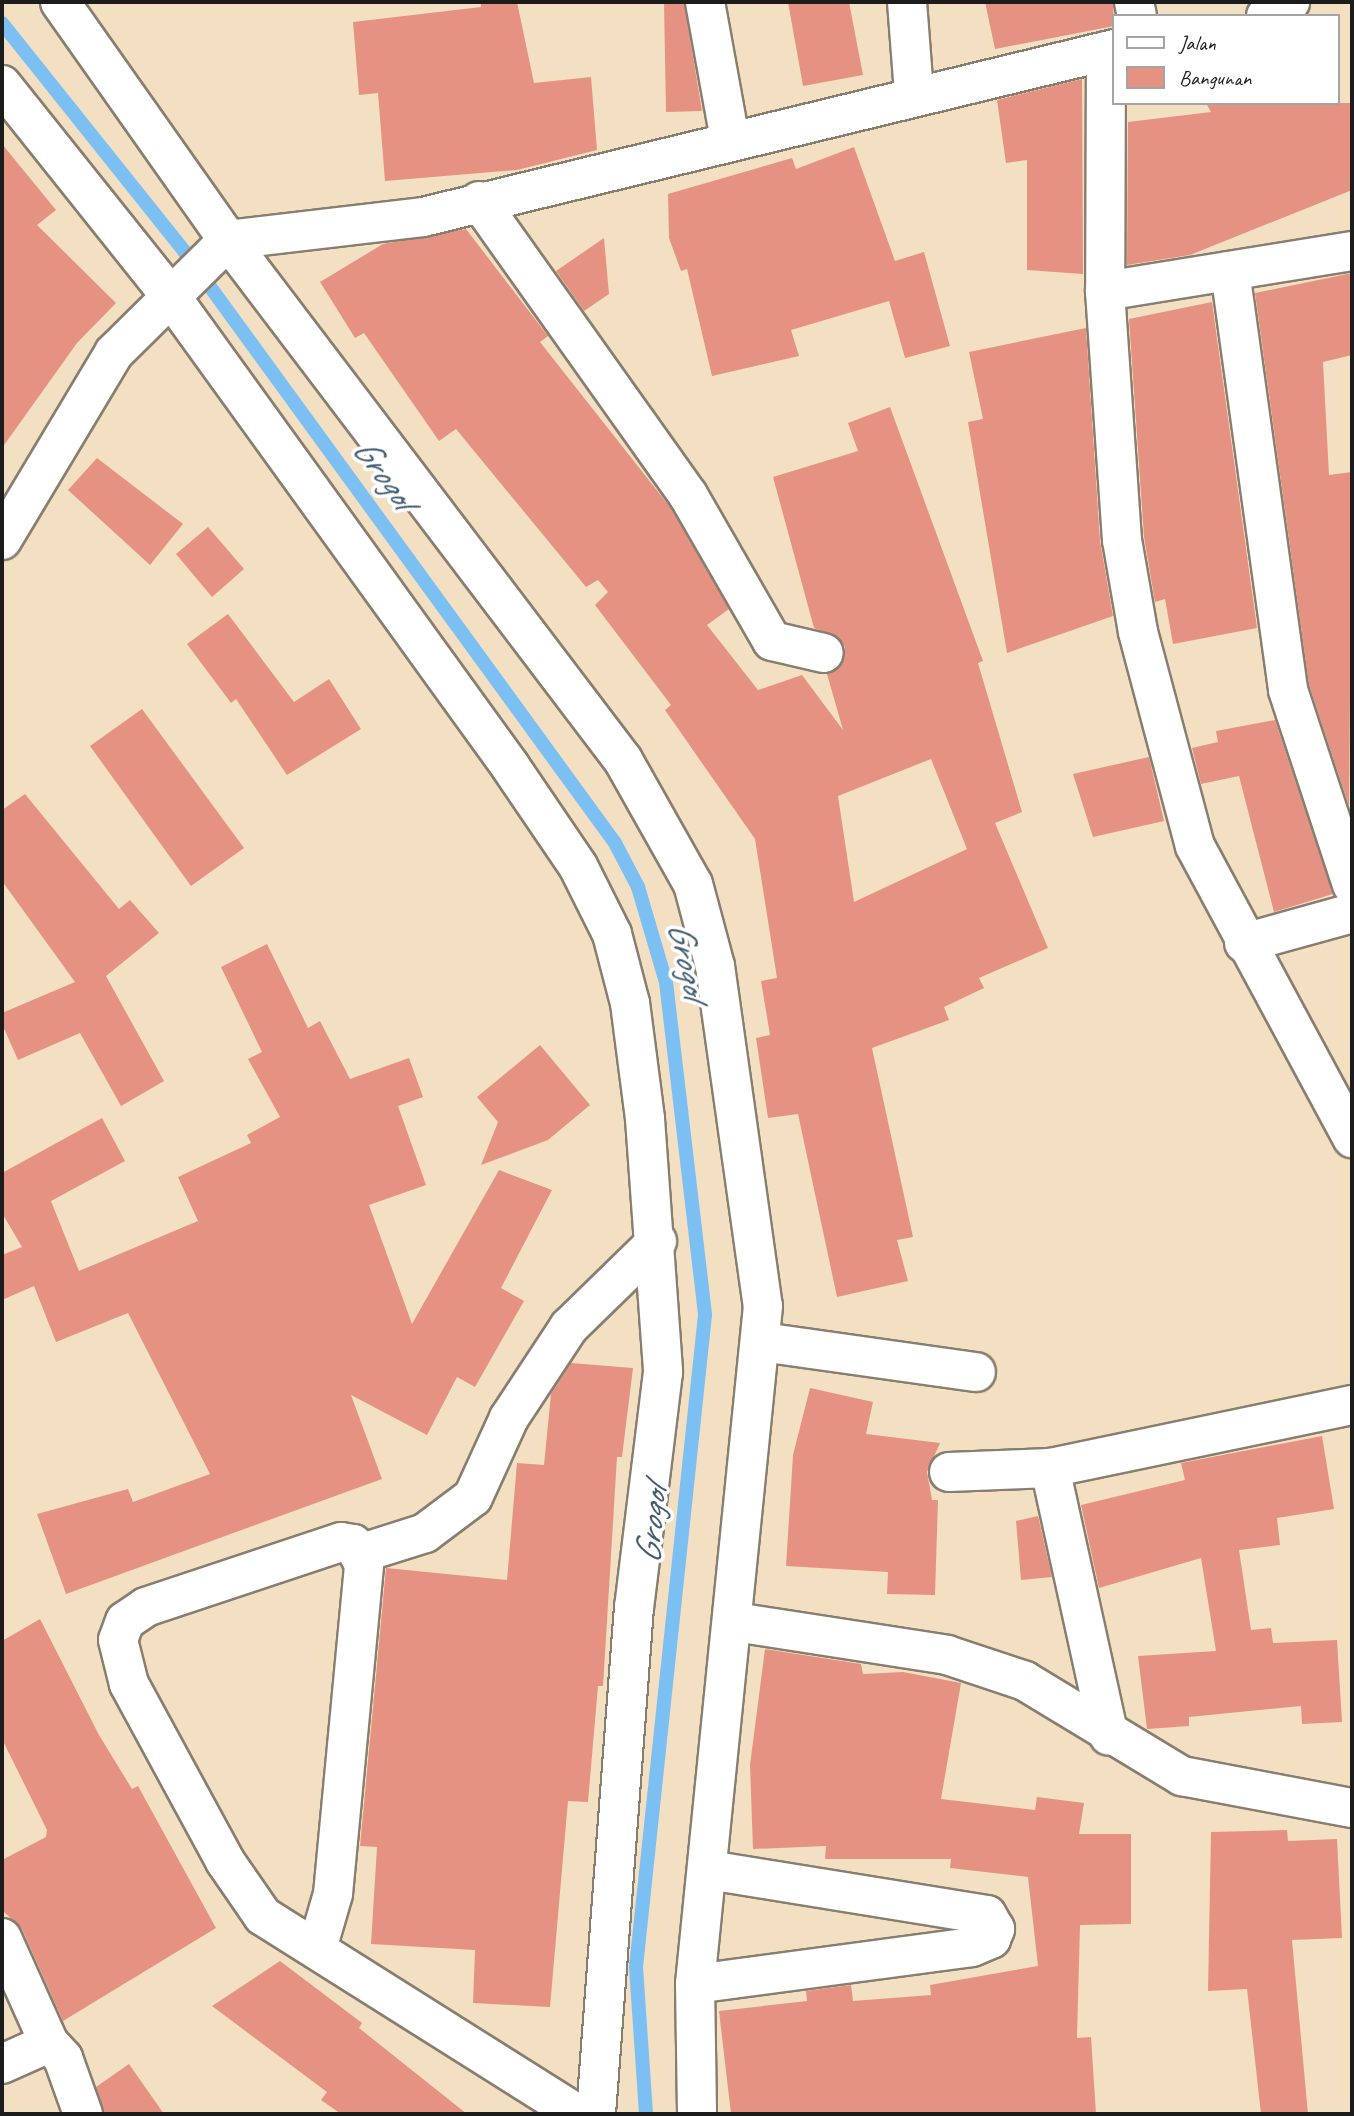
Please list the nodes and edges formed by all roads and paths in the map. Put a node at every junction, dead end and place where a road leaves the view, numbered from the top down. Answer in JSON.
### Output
{"nodes":[{"id":1,"x":60,"y":2,"type":"edge"},
{"id":2,"x":705,"y":2,"type":"edge"},
{"id":3,"x":907,"y":2,"type":"edge"},
{"id":4,"x":1290,"y":2,"type":"edge"},
{"id":5,"x":1269,"y":14,"type":"edge"},
{"id":6,"x":1110,"y":50,"type":"edge"},
{"id":7,"x":2,"y":85,"type":"edge"},
{"id":8,"x":914,"y":93,"type":"junction"},
{"id":9,"x":730,"y":140,"type":"junction"},
{"id":10,"x":479,"y":201,"type":"junction"},
{"id":11,"x":225,"y":242,"type":"junction"},
{"id":12,"x":1352,"y":251,"type":"edge"},
{"id":13,"x":1230,"y":271,"type":"junction"},
{"id":14,"x":172,"y":291,"type":"junction"},
{"id":15,"x":1105,"y":291,"type":"junction"},
{"id":16,"x":2,"y":540,"type":"edge"},
{"id":17,"x":824,"y":653,"type":"dead end"},
{"id":18,"x":1352,"y":885,"type":"edge"},
{"id":19,"x":1352,"y":913,"type":"edge"},
{"id":20,"x":1244,"y":943,"type":"junction"},
{"id":21,"x":1352,"y":1138,"type":"edge"},
{"id":22,"x":657,"y":1241,"type":"junction"},
{"id":23,"x":762,"y":1342,"type":"junction"},
{"id":24,"x":976,"y":1372,"type":"dead end"},
{"id":25,"x":1352,"y":1405,"type":"edge"},
{"id":26,"x":1049,"y":1468,"type":"junction"},
{"id":27,"x":948,"y":1472,"type":"dead end"},
{"id":28,"x":362,"y":1553,"type":"junction"},
{"id":29,"x":735,"y":1622,"type":"junction"},
{"id":30,"x":1109,"y":1736,"type":"junction"},
{"id":31,"x":1352,"y":1808,"type":"edge"},
{"id":32,"x":709,"y":1870,"type":"junction"},
{"id":33,"x":2,"y":1938,"type":"edge"},
{"id":34,"x":317,"y":1949,"type":"junction"},
{"id":35,"x":695,"y":1984,"type":"junction"},
{"id":36,"x":53,"y":2047,"type":"junction"},
{"id":37,"x":2,"y":2064,"type":"edge"},
{"id":38,"x":83,"y":2114,"type":"edge"},
{"id":39,"x":576,"y":2114,"type":"edge"},
{"id":40,"x":596,"y":2114,"type":"edge"},
{"id":41,"x":697,"y":2114,"type":"edge"}],
"edges":[{"from":1,"to":11,"type":"street"},
{"from":2,"to":9,"type":"street"},
{"from":3,"to":8,"type":"street"},
{"from":4,"to":5,"type":"street"},
{"from":6,"to":8,"type":"street"},
{"from":6,"to":15,"type":"street"},
{"from":7,"to":14,"type":"street"},
{"from":8,"to":9,"type":"street"},
{"from":9,"to":10,"type":"street"},
{"from":10,"to":11,"type":"street"},
{"from":10,"to":17,"type":"street"},
{"from":11,"to":14,"type":"street"},
{"from":11,"to":23,"type":"street"},
{"from":12,"to":13,"type":"street"},
{"from":13,"to":15,"type":"street"},
{"from":13,"to":18,"type":"street"},
{"from":14,"to":16,"type":"street"},
{"from":14,"to":22,"type":"street"},
{"from":15,"to":20,"type":"street"},
{"from":19,"to":20,"type":"street"},
{"from":20,"to":21,"type":"street"},
{"from":22,"to":28,"type":"street"},
{"from":22,"to":40,"type":"street"},
{"from":23,"to":24,"type":"street"},
{"from":23,"to":29,"type":"street"},
{"from":25,"to":26,"type":"street"},
{"from":26,"to":27,"type":"street"},
{"from":26,"to":30,"type":"street"},
{"from":28,"to":34,"type":"street"},
{"from":28,"to":34,"type":"street"},
{"from":29,"to":30,"type":"street"},
{"from":29,"to":32,"type":"street"},
{"from":30,"to":31,"type":"street"},
{"from":32,"to":35,"type":"street"},
{"from":32,"to":35,"type":"street"},
{"from":33,"to":36,"type":"street"},
{"from":34,"to":39,"type":"street"},
{"from":35,"to":41,"type":"street"},
{"from":36,"to":37,"type":"street"},
{"from":36,"to":38,"type":"street"}]}
